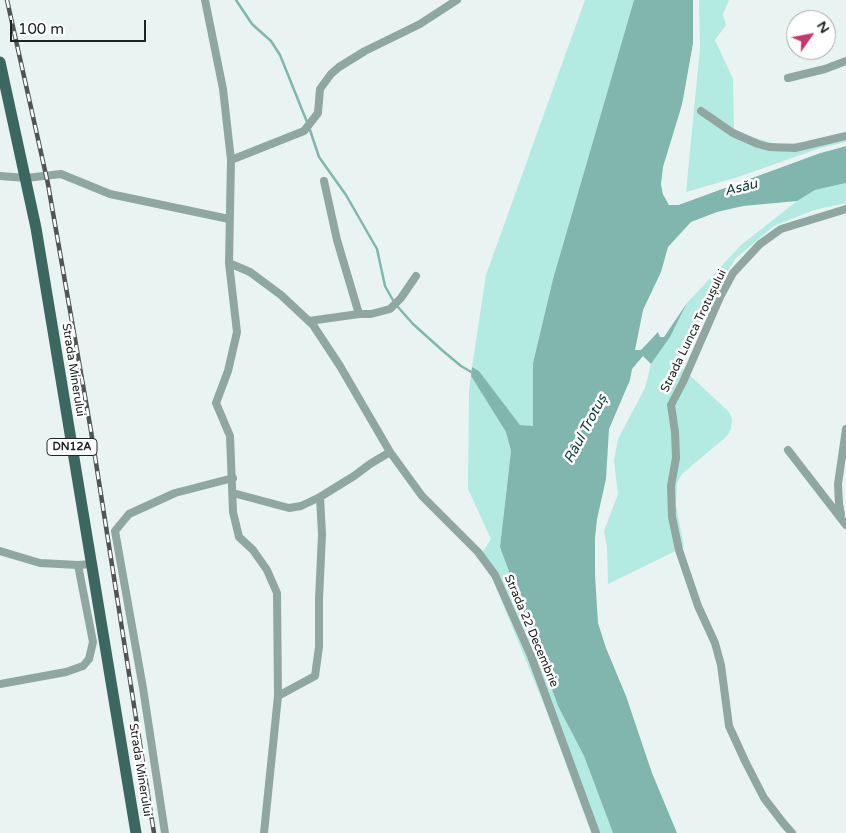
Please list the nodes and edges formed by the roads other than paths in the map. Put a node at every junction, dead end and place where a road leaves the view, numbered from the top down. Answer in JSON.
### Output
{"nodes":[{"id":1,"x":205,"y":0,"type":"edge"},
{"id":2,"x":457,"y":0,"type":"edge"},
{"id":3,"x":846,"y":61,"type":"edge"},
{"id":4,"x":0,"y":62,"type":"edge"},
{"id":5,"x":788,"y":78,"type":"dead end"},
{"id":6,"x":701,"y":111,"type":"dead end"},
{"id":7,"x":846,"y":136,"type":"edge"},
{"id":8,"x":231,"y":160,"type":"junction"},
{"id":9,"x":0,"y":176,"type":"edge"},
{"id":10,"x":26,"y":178,"type":"junction"},
{"id":11,"x":324,"y":181,"type":"dead end"},
{"id":12,"x":846,"y":209,"type":"edge"},
{"id":13,"x":229,"y":219,"type":"junction"},
{"id":14,"x":229,"y":263,"type":"junction"},
{"id":15,"x":416,"y":276,"type":"dead end"},
{"id":16,"x":359,"y":314,"type":"junction"},
{"id":17,"x":309,"y":321,"type":"junction"},
{"id":18,"x":846,"y":430,"type":"edge"},
{"id":19,"x":788,"y":450,"type":"dead end"},
{"id":20,"x":390,"y":452,"type":"junction"},
{"id":21,"x":843,"y":470,"type":"edge"},
{"id":22,"x":233,"y":478,"type":"junction"},
{"id":23,"x":233,"y":493,"type":"junction"},
{"id":24,"x":320,"y":497,"type":"junction"},
{"id":25,"x":845,"y":522,"type":"edge"},
{"id":26,"x":0,"y":551,"type":"edge"},
{"id":27,"x":78,"y":564,"type":"junction"},
{"id":28,"x":92,"y":564,"type":"junction"},
{"id":29,"x":0,"y":684,"type":"edge"},
{"id":30,"x":278,"y":696,"type":"junction"},
{"id":31,"x":136,"y":833,"type":"edge"},
{"id":32,"x":165,"y":833,"type":"edge"},
{"id":33,"x":264,"y":833,"type":"edge"},
{"id":34,"x":596,"y":833,"type":"edge"},
{"id":35,"x":792,"y":833,"type":"edge"}],
"edges":[{"from":1,"to":8,"type":"street"},
{"from":2,"to":8,"type":"street"},
{"from":3,"to":5,"type":"street"},
{"from":4,"to":10,"type":"main road","name":"Strada Minerului","number":"DN12A"},
{"from":6,"to":7,"type":"street"},
{"from":8,"to":13,"type":"street"},
{"from":9,"to":10,"type":"street"},
{"from":10,"to":13,"type":"street"},
{"from":10,"to":28,"type":"main road","name":"Strada Minerului","number":"DN12A"},
{"from":11,"to":16,"type":"street"},
{"from":12,"to":35,"type":"street","name":"Strada Lunca Trotușului"},
{"from":13,"to":14,"type":"street"},
{"from":14,"to":17,"type":"street","name":"Strada 22 Decembrie"},
{"from":14,"to":22,"type":"street"},
{"from":15,"to":16,"type":"street"},
{"from":16,"to":17,"type":"street"},
{"from":17,"to":20,"type":"street","name":"Strada 22 Decembrie"},
{"from":18,"to":21,"type":"street"},
{"from":19,"to":25,"type":"street"},
{"from":20,"to":24,"type":"street"},
{"from":20,"to":34,"type":"street","name":"Strada 22 Decembrie"},
{"from":21,"to":25,"type":"street"},
{"from":22,"to":23,"type":"street"},
{"from":22,"to":32,"type":"street","name":"Strada Minerului"},
{"from":23,"to":24,"type":"street"},
{"from":23,"to":30,"type":"street"},
{"from":24,"to":30,"type":"street"},
{"from":26,"to":27,"type":"street"},
{"from":27,"to":28,"type":"street"},
{"from":27,"to":29,"type":"street"},
{"from":28,"to":31,"type":"main road","name":"Strada Minerului","number":"DN12A"},
{"from":30,"to":33,"type":"street"}]}
